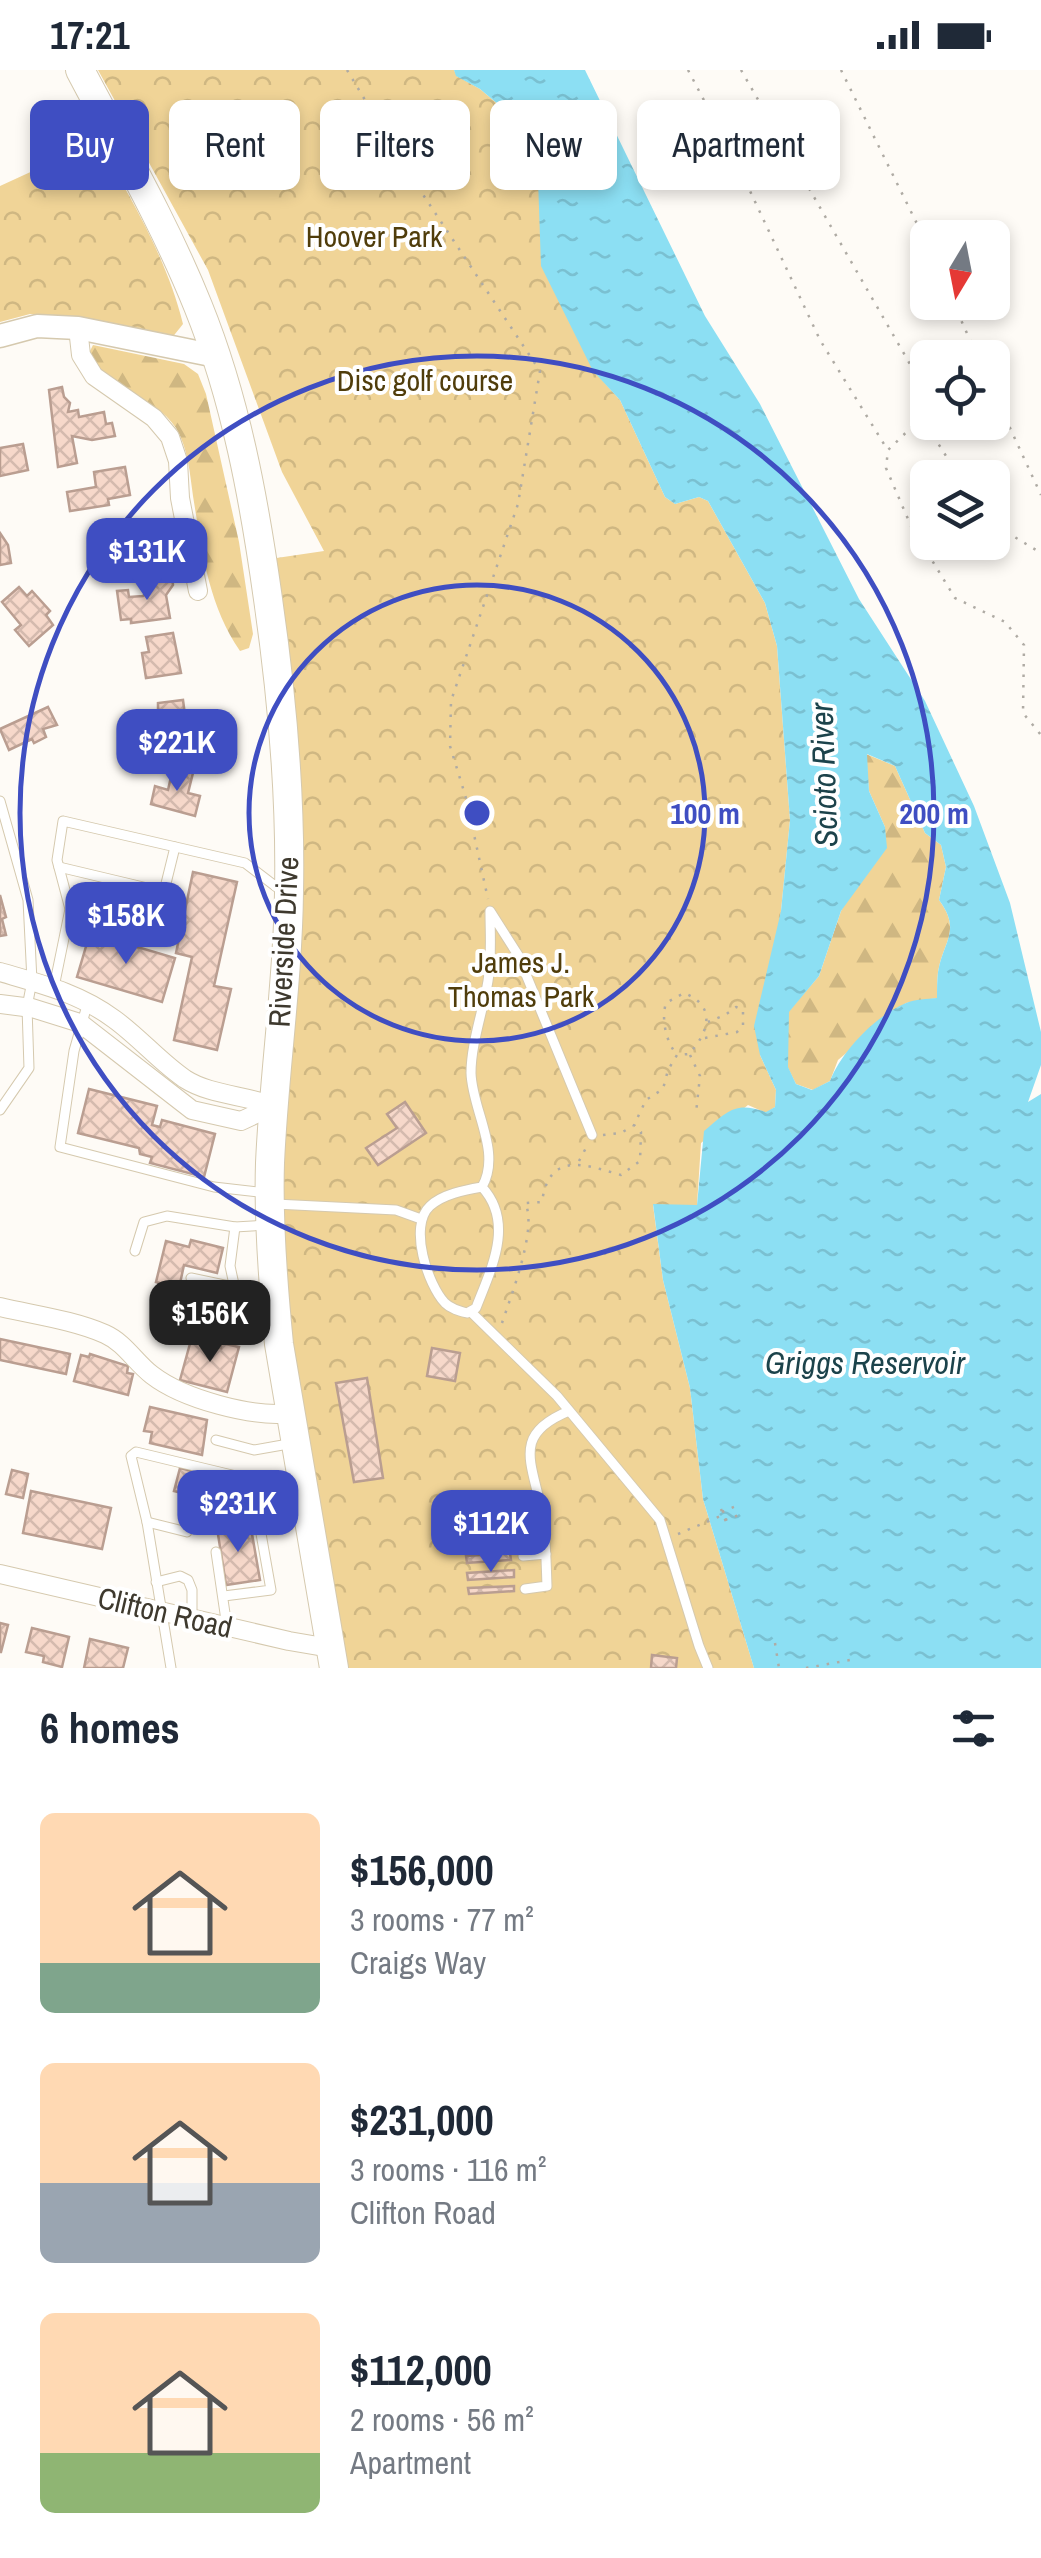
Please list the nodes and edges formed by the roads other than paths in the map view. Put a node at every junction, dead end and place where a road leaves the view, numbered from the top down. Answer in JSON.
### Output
{"nodes":[{"id":1,"x":80,"y":70,"type":"edge"},
{"id":2,"x":78,"y":328,"type":"junction"},
{"id":3,"x":0,"y":336,"type":"edge"},
{"id":4,"x":216,"y":356,"type":"junction"},
{"id":5,"x":198,"y":592,"type":"dead end"},
{"id":6,"x":0,"y":801,"type":"edge"},
{"id":7,"x":175,"y":847,"type":"junction"},
{"id":8,"x":59,"y":867,"type":"junction"},
{"id":9,"x":164,"y":892,"type":"junction"},
{"id":10,"x":290,"y":897,"type":"junction"},
{"id":11,"x":70,"y":909,"type":"junction"},
{"id":12,"x":0,"y":972,"type":"edge"},
{"id":13,"x":32,"y":981,"type":"junction"},
{"id":14,"x":54,"y":987,"type":"junction"},
{"id":15,"x":88,"y":1002,"type":"junction"},
{"id":16,"x":0,"y":1004,"type":"edge"},
{"id":17,"x":28,"y":1007,"type":"junction"},
{"id":18,"x":80,"y":1024,"type":"junction"},
{"id":19,"x":274,"y":1106,"type":"junction"},
{"id":20,"x":0,"y":1110,"type":"edge"},
{"id":21,"x":592,"y":1135,"type":"road end"},
{"id":22,"x":482,"y":1187,"type":"junction"},
{"id":23,"x":270,"y":1208,"type":"junction"},
{"id":24,"x":421,"y":1219,"type":"junction"},
{"id":25,"x":235,"y":1227,"type":"junction"},
{"id":26,"x":135,"y":1252,"type":"dead end"},
{"id":27,"x":191,"y":1278,"type":"dead end"},
{"id":28,"x":234,"y":1289,"type":"junction"},
{"id":29,"x":274,"y":1295,"type":"junction"},
{"id":30,"x":0,"y":1307,"type":"edge"},
{"id":31,"x":472,"y":1313,"type":"junction"},
{"id":32,"x":570,"y":1411,"type":"junction"},
{"id":33,"x":292,"y":1413,"type":"junction"},
{"id":34,"x":216,"y":1440,"type":"dead end"},
{"id":35,"x":296,"y":1443,"type":"junction"},
{"id":36,"x":255,"y":1485,"type":"junction"},
{"id":37,"x":304,"y":1487,"type":"junction"},
{"id":38,"x":250,"y":1502,"type":"dead end"},
{"id":39,"x":542,"y":1517,"type":"junction"},
{"id":40,"x":523,"y":1521,"type":"dead end"},
{"id":41,"x":146,"y":1522,"type":"junction"},
{"id":42,"x":260,"y":1528,"type":"dead end"},
{"id":43,"x":187,"y":1532,"type":"dead end"},
{"id":44,"x":216,"y":1552,"type":"dead end"},
{"id":45,"x":546,"y":1554,"type":"junction"},
{"id":46,"x":523,"y":1556,"type":"dead end"},
{"id":47,"x":0,"y":1574,"type":"edge"},
{"id":48,"x":156,"y":1582,"type":"junction"},
{"id":49,"x":526,"y":1589,"type":"dead end"},
{"id":50,"x":224,"y":1596,"type":"junction"},
{"id":51,"x":161,"y":1612,"type":"junction"},
{"id":52,"x":192,"y":1619,"type":"junction"},
{"id":53,"x":227,"y":1627,"type":"junction"},
{"id":54,"x":332,"y":1658,"type":"edge"},
{"id":55,"x":171,"y":1668,"type":"edge"},
{"id":56,"x":708,"y":1668,"type":"edge"}],
"edges":[{"from":1,"to":4,"type":"main road","name":"Riverside Drive"},
{"from":2,"to":3,"type":"street"},
{"from":2,"to":4,"type":"street"},
{"from":2,"to":5,"type":"street"},
{"from":4,"to":10,"type":"main road","name":"Riverside Drive"},
{"from":6,"to":13,"type":"lane"},
{"from":7,"to":8,"type":"lane"},
{"from":7,"to":9,"type":"lane"},
{"from":7,"to":10,"type":"lane"},
{"from":8,"to":9,"type":"lane"},
{"from":8,"to":11,"type":"lane"},
{"from":9,"to":11,"type":"lane"},
{"from":10,"to":19,"type":"main road","name":"Riverside Drive"},
{"from":11,"to":14,"type":"lane"},
{"from":12,"to":13,"type":"street"},
{"from":13,"to":14,"type":"street"},
{"from":13,"to":17,"type":"lane"},
{"from":14,"to":15,"type":"street"},
{"from":15,"to":18,"type":"lane"},
{"from":15,"to":19,"type":"street"},
{"from":16,"to":17,"type":"street"},
{"from":17,"to":18,"type":"street"},
{"from":17,"to":20,"type":"lane"},
{"from":18,"to":19,"type":"street"},
{"from":18,"to":23,"type":"lane"},
{"from":19,"to":23,"type":"main road","name":"Riverside Drive"},
{"from":21,"to":22,"type":"lane"},
{"from":22,"to":24,"type":"lane"},
{"from":22,"to":31,"type":"lane"},
{"from":23,"to":24,"type":"lane"},
{"from":23,"to":25,"type":"lane"},
{"from":23,"to":29,"type":"main road","name":"Riverside Drive"},
{"from":24,"to":31,"type":"lane"},
{"from":25,"to":26,"type":"lane"},
{"from":25,"to":28,"type":"lane"},
{"from":27,"to":28,"type":"lane"},
{"from":28,"to":29,"type":"lane"},
{"from":29,"to":33,"type":"main road","name":"Riverside Drive"},
{"from":30,"to":33,"type":"street"},
{"from":31,"to":32,"type":"lane"},
{"from":32,"to":39,"type":"lane"},
{"from":32,"to":56,"type":"lane"},
{"from":33,"to":35,"type":"main road","name":"Riverside Drive"},
{"from":34,"to":35,"type":"lane"},
{"from":35,"to":37,"type":"main road","name":"Riverside Drive"},
{"from":36,"to":37,"type":"lane"},
{"from":36,"to":38,"type":"lane"},
{"from":36,"to":41,"type":"lane"},
{"from":37,"to":54,"type":"main road","name":"Riverside Drive"},
{"from":39,"to":40,"type":"lane"},
{"from":39,"to":45,"type":"lane"},
{"from":41,"to":43,"type":"lane"},
{"from":41,"to":48,"type":"lane"},
{"from":42,"to":50,"type":"lane"},
{"from":44,"to":50,"type":"lane"},
{"from":45,"to":46,"type":"lane"},
{"from":45,"to":49,"type":"lane"},
{"from":47,"to":51,"type":"street","name":"Clifton Road"},
{"from":48,"to":51,"type":"lane"},
{"from":48,"to":52,"type":"lane"},
{"from":50,"to":53,"type":"lane"},
{"from":51,"to":52,"type":"street","name":"Clifton Road"},
{"from":51,"to":55,"type":"lane"},
{"from":52,"to":53,"type":"street","name":"Clifton Road"},
{"from":53,"to":54,"type":"street","name":"Clifton Road"}]}
